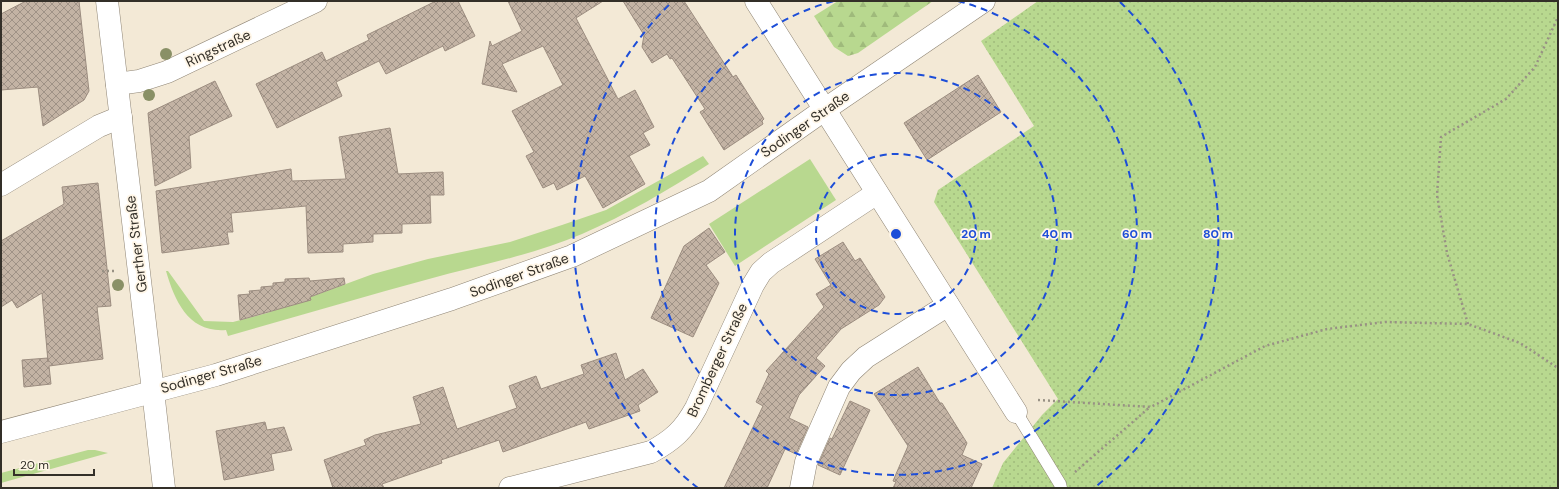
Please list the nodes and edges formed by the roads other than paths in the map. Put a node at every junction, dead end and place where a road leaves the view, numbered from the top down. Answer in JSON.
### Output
{"nodes":[{"id":1,"x":107,"y":1,"type":"edge"},
{"id":2,"x":316,"y":1,"type":"edge"},
{"id":3,"x":756,"y":1,"type":"edge"},
{"id":4,"x":984,"y":1,"type":"edge"},
{"id":5,"x":117,"y":84,"type":"junction"},
{"id":6,"x":824,"y":110,"type":"junction"},
{"id":7,"x":121,"y":117,"type":"junction"},
{"id":8,"x":1,"y":185,"type":"edge"},
{"id":9,"x":877,"y":192,"type":"junction"},
{"id":10,"x":948,"y":305,"type":"junction"},
{"id":11,"x":153,"y":390,"type":"junction"},
{"id":12,"x":1016,"y":412,"type":"joint"},
{"id":13,"x":1,"y":432,"type":"edge"},
{"id":14,"x":1061,"y":486,"type":"edge"},
{"id":15,"x":164,"y":488,"type":"edge"},
{"id":16,"x":510,"y":488,"type":"edge"},
{"id":17,"x":801,"y":488,"type":"edge"}],
"edges":[{"from":1,"to":5,"type":"street","name":"Gerther Straße"},
{"from":2,"to":5,"type":"street","name":"Ringstraße"},
{"from":3,"to":6,"type":"street"},
{"from":4,"to":6,"type":"street","name":"Sodinger Straße"},
{"from":5,"to":7,"type":"street","name":"Gerther Straße"},
{"from":6,"to":9,"type":"street"},
{"from":6,"to":11,"type":"street","name":"Sodinger Straße"},
{"from":7,"to":8,"type":"street"},
{"from":7,"to":11,"type":"street","name":"Gerther Straße"},
{"from":9,"to":10,"type":"street"},
{"from":9,"to":16,"type":"street","name":"Bromberger Straße"},
{"from":10,"to":12,"type":"street"},
{"from":10,"to":17,"type":"street"},
{"from":11,"to":13,"type":"street","name":"Sodinger Straße"},
{"from":11,"to":15,"type":"street","name":"Gerther Straße"},
{"from":12,"to":14,"type":"lane"}]}
